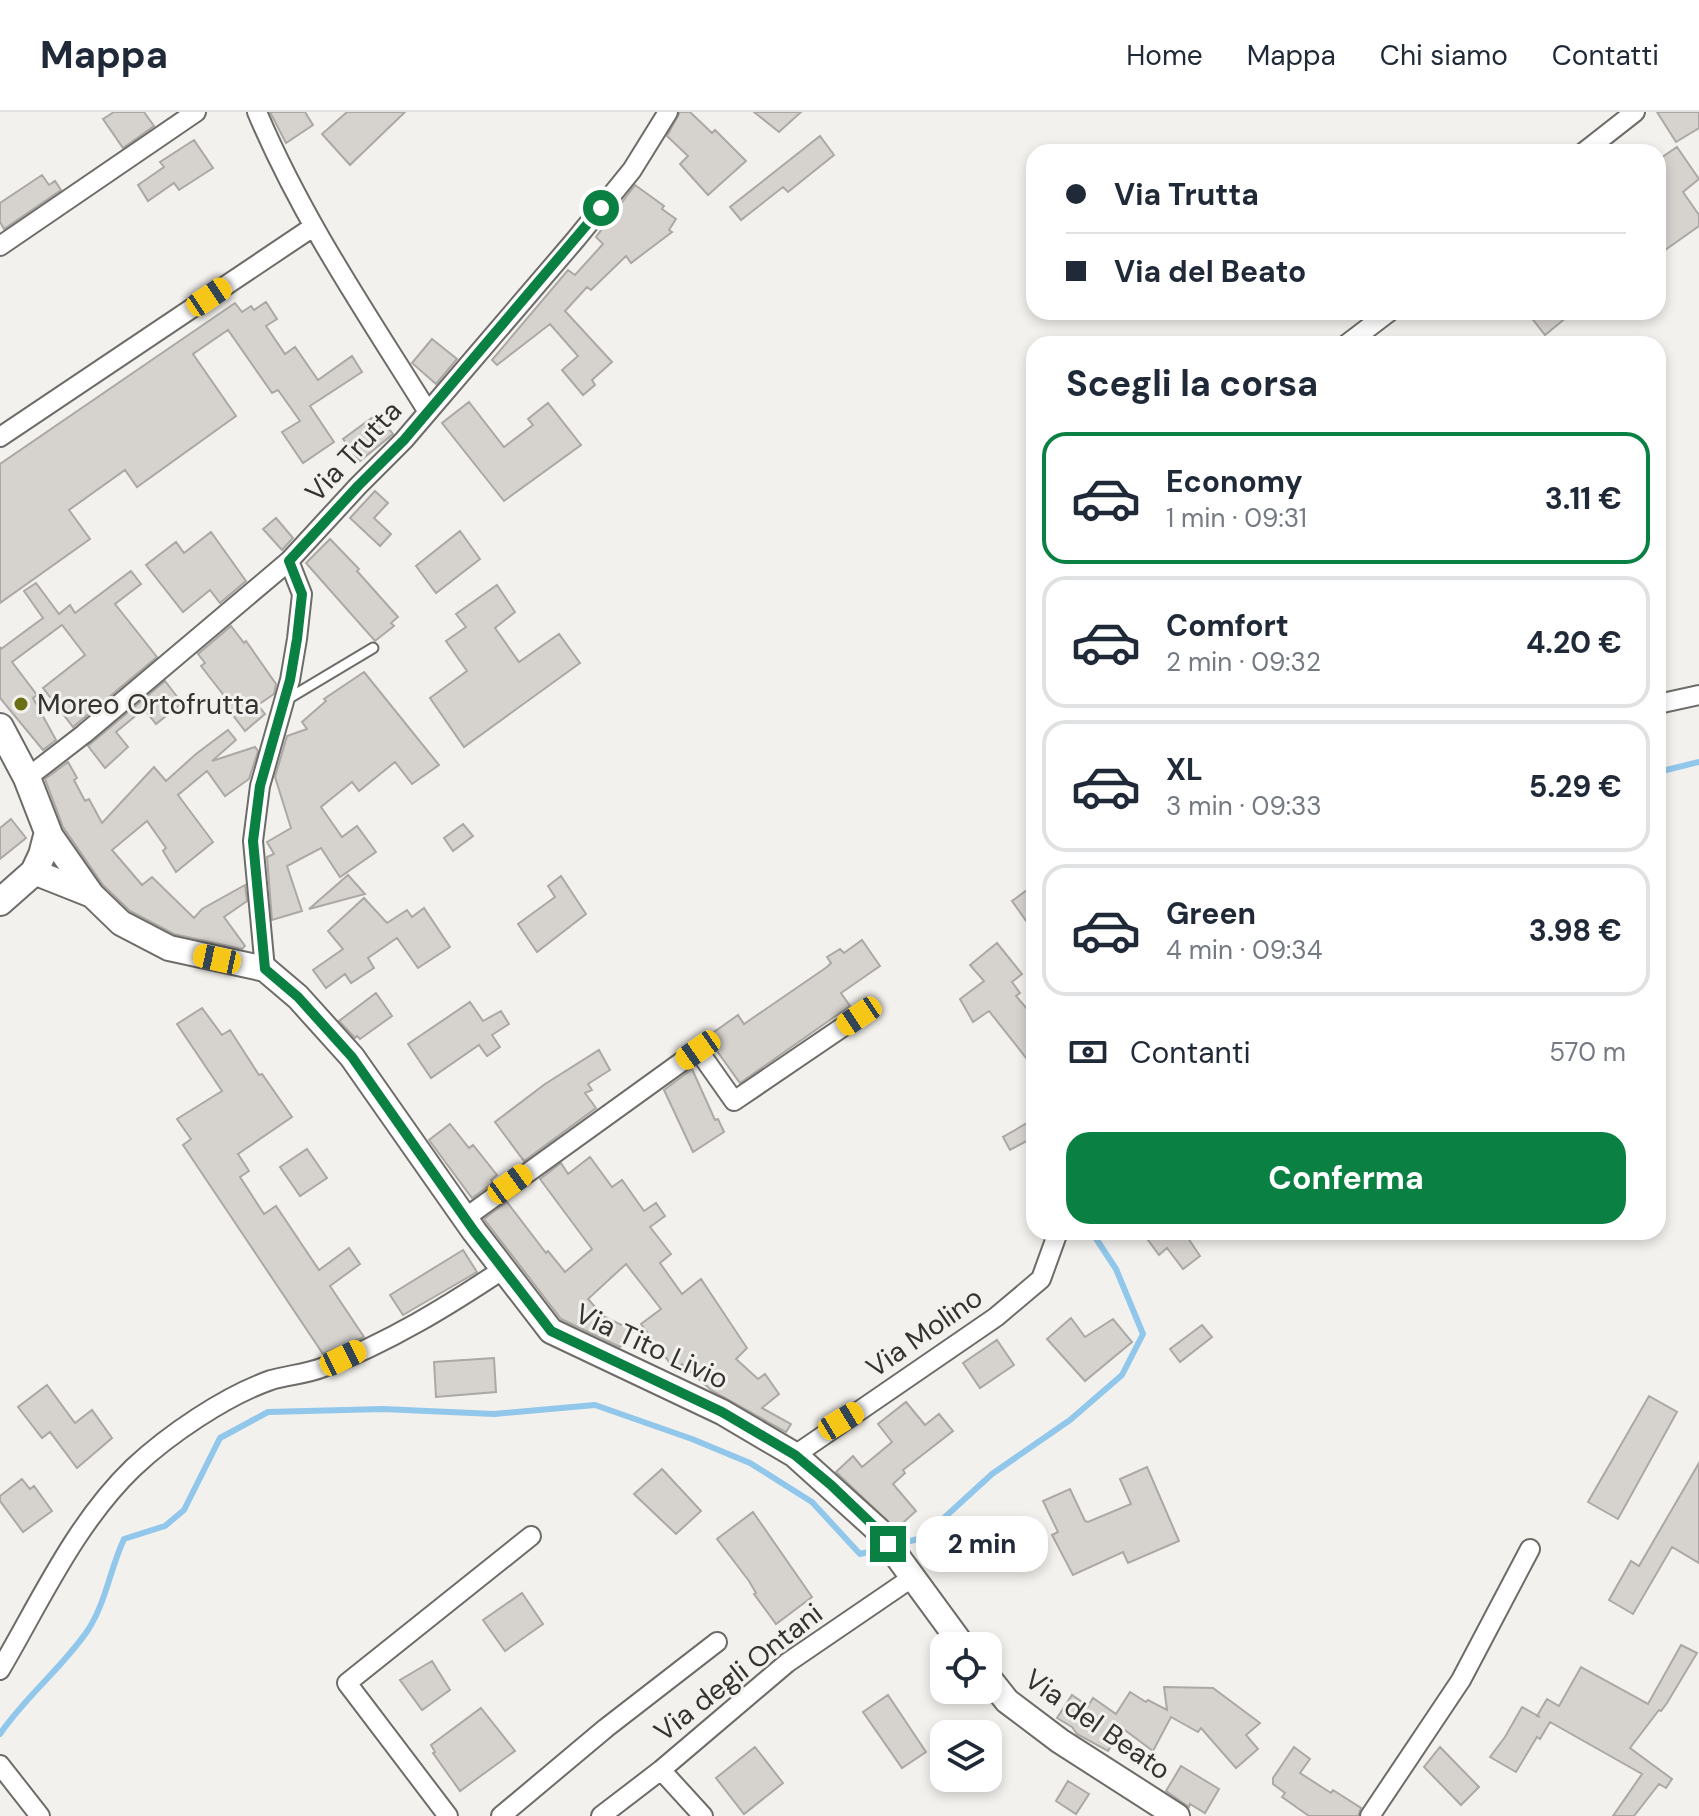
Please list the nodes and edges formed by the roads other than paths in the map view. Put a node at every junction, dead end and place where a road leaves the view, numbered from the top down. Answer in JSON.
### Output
{"nodes":[{"id":1,"x":196,"y":112,"type":"edge"},
{"id":2,"x":257,"y":112,"type":"edge"},
{"id":3,"x":668,"y":112,"type":"edge"},
{"id":4,"x":1635,"y":112,"type":"edge"},
{"id":5,"x":1594,"y":144,"type":"edge"},
{"id":6,"x":313,"y":227,"type":"junction"},
{"id":7,"x":0,"y":246,"type":"edge"},
{"id":8,"x":1378,"y":320,"type":"edge"},
{"id":9,"x":1358,"y":336,"type":"edge"},
{"id":10,"x":428,"y":412,"type":"junction"},
{"id":11,"x":0,"y":437,"type":"edge"},
{"id":12,"x":289,"y":561,"type":"junction"},
{"id":13,"x":373,"y":648,"type":"dead end"},
{"id":14,"x":1699,"y":695,"type":"edge"},
{"id":15,"x":284,"y":701,"type":"junction"},
{"id":16,"x":1666,"y":702,"type":"edge"},
{"id":17,"x":0,"y":727,"type":"edge"},
{"id":18,"x":27,"y":778,"type":"junction"},
{"id":19,"x":48,"y":832,"type":"junction"},
{"id":20,"x":34,"y":872,"type":"junction"},
{"id":21,"x":92,"y":895,"type":"junction"},
{"id":22,"x":0,"y":902,"type":"edge"},
{"id":23,"x":265,"y":969,"type":"junction"},
{"id":24,"x":859,"y":1016,"type":"dead end"},
{"id":25,"x":465,"y":1218,"type":"junction"},
{"id":26,"x":1055,"y":1240,"type":"edge"},
{"id":27,"x":505,"y":1268,"type":"junction"},
{"id":28,"x":795,"y":1455,"type":"junction"},
{"id":29,"x":531,"y":1536,"type":"dead end"},
{"id":30,"x":1530,"y":1549,"type":"dead end"},
{"id":31,"x":906,"y":1567,"type":"junction"},
{"id":32,"x":953,"y":1632,"type":"edge"},
{"id":33,"x":717,"y":1642,"type":"dead end"},
{"id":34,"x":0,"y":1670,"type":"edge"},
{"id":35,"x":1002,"y":1695,"type":"edge"},
{"id":36,"x":0,"y":1765,"type":"edge"},
{"id":37,"x":661,"y":1770,"type":"junction"},
{"id":38,"x":40,"y":1816,"type":"edge"},
{"id":39,"x":448,"y":1816,"type":"edge"},
{"id":40,"x":501,"y":1816,"type":"edge"},
{"id":41,"x":601,"y":1816,"type":"edge"},
{"id":42,"x":703,"y":1816,"type":"edge"},
{"id":43,"x":1177,"y":1816,"type":"edge"},
{"id":44,"x":1370,"y":1816,"type":"edge"}],
"edges":[{"from":1,"to":7,"type":"street"},
{"from":2,"to":6,"type":"street"},
{"from":3,"to":10,"type":"street","name":"Via Trutta"},
{"from":4,"to":5,"type":"street"},
{"from":6,"to":10,"type":"street"},
{"from":6,"to":11,"type":"street"},
{"from":8,"to":9,"type":"street"},
{"from":10,"to":12,"type":"street","name":"Via Trutta"},
{"from":12,"to":15,"type":"street"},
{"from":12,"to":18,"type":"street","name":"Via Trutta"},
{"from":13,"to":15,"type":"lane"},
{"from":14,"to":16,"type":"street"},
{"from":15,"to":23,"type":"street"},
{"from":17,"to":18,"type":"main road"},
{"from":18,"to":19,"type":"main road"},
{"from":19,"to":20,"type":"main road"},
{"from":19,"to":21,"type":"street","name":"Via Tito Livio"},
{"from":20,"to":21,"type":"street","name":"Via Tito Livio"},
{"from":20,"to":22,"type":"main road"},
{"from":21,"to":23,"type":"street","name":"Via Tito Livio"},
{"from":23,"to":25,"type":"street","name":"Via Tito Livio"},
{"from":24,"to":25,"type":"street"},
{"from":25,"to":27,"type":"street","name":"Via Tito Livio"},
{"from":26,"to":28,"type":"street","name":"Via Molino"},
{"from":27,"to":28,"type":"street","name":"Via Tito Livio"},
{"from":27,"to":34,"type":"street"},
{"from":28,"to":31,"type":"street"},
{"from":29,"to":39,"type":"street"},
{"from":30,"to":44,"type":"street"},
{"from":31,"to":32,"type":"street"},
{"from":31,"to":37,"type":"street","name":"Via degli Ontani"},
{"from":33,"to":40,"type":"street"},
{"from":35,"to":43,"type":"street","name":"Via del Beato"},
{"from":36,"to":38,"type":"street"},
{"from":37,"to":41,"type":"street","name":"Via degli Ontani"},
{"from":37,"to":42,"type":"street"}]}
